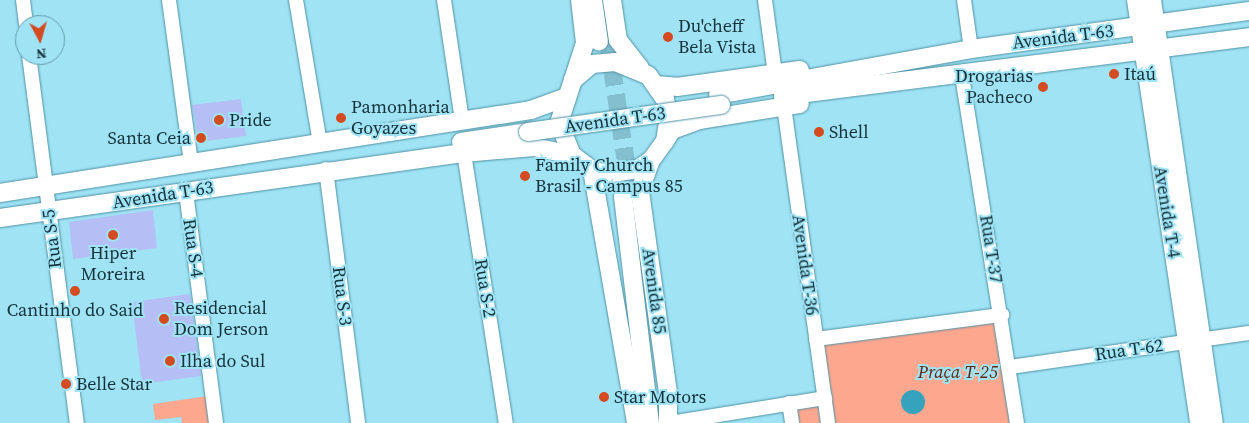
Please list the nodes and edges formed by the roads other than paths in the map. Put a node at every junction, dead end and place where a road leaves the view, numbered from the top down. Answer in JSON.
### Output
{"nodes":[{"id":1,"x":22,"y":0,"type":"edge"},
{"id":2,"x":169,"y":0,"type":"edge"},
{"id":3,"x":296,"y":0,"type":"edge"},
{"id":4,"x":444,"y":0,"type":"edge"},
{"id":5,"x":580,"y":0,"type":"edge"},
{"id":6,"x":593,"y":0,"type":"edge"},
{"id":7,"x":602,"y":0,"type":"edge"},
{"id":8,"x":612,"y":0,"type":"edge"},
{"id":9,"x":765,"y":0,"type":"edge"},
{"id":10,"x":964,"y":0,"type":"edge"},
{"id":11,"x":1136,"y":0,"type":"edge"},
{"id":12,"x":1152,"y":0,"type":"edge"},
{"id":13,"x":1249,"y":11,"type":"edge"},
{"id":14,"x":24,"y":15,"type":"edge"},
{"id":15,"x":1148,"y":26,"type":"junction"},
{"id":16,"x":1249,"y":37,"type":"edge"},
{"id":17,"x":971,"y":49,"type":"junction"},
{"id":18,"x":1161,"y":50,"type":"junction"},
{"id":19,"x":1143,"y":53,"type":"junction"},
{"id":20,"x":878,"y":64,"type":"junction"},
{"id":21,"x":30,"y":65,"type":"edge"},
{"id":22,"x":640,"y":68,"type":"junction"},
{"id":23,"x":775,"y":74,"type":"junction"},
{"id":24,"x":962,"y":76,"type":"junction"},
{"id":25,"x":573,"y":80,"type":"junction"},
{"id":26,"x":656,"y":84,"type":"junction"},
{"id":27,"x":906,"y":84,"type":"junction"},
{"id":28,"x":564,"y":98,"type":"junction"},
{"id":29,"x":720,"y":100,"type":"junction"},
{"id":30,"x":784,"y":106,"type":"junction"},
{"id":31,"x":462,"y":120,"type":"junction"},
{"id":32,"x":528,"y":127,"type":"junction"},
{"id":33,"x":665,"y":141,"type":"junction"},
{"id":34,"x":320,"y":144,"type":"junction"},
{"id":35,"x":464,"y":152,"type":"junction"},
{"id":36,"x":572,"y":155,"type":"junction"},
{"id":37,"x":651,"y":160,"type":"junction"},
{"id":38,"x":191,"y":163,"type":"junction"},
{"id":39,"x":326,"y":169,"type":"junction"},
{"id":40,"x":592,"y":170,"type":"junction"},
{"id":41,"x":46,"y":186,"type":"junction"},
{"id":42,"x":186,"y":192,"type":"junction"},
{"id":43,"x":0,"y":193,"type":"edge"},
{"id":44,"x":48,"y":213,"type":"junction"},
{"id":45,"x":0,"y":218,"type":"edge"},
{"id":46,"x":1002,"y":315,"type":"junction"},
{"id":47,"x":1249,"y":333,"type":"edge"},
{"id":48,"x":816,"y":340,"type":"junction"},
{"id":49,"x":1194,"y":340,"type":"junction"},
{"id":50,"x":1010,"y":367,"type":"junction"},
{"id":51,"x":825,"y":398,"type":"junction"},
{"id":52,"x":789,"y":403,"type":"junction"},
{"id":53,"x":77,"y":423,"type":"edge"},
{"id":54,"x":216,"y":423,"type":"edge"},
{"id":55,"x":358,"y":423,"type":"edge"},
{"id":56,"x":506,"y":423,"type":"edge"},
{"id":57,"x":636,"y":423,"type":"edge"},
{"id":58,"x":650,"y":423,"type":"edge"},
{"id":59,"x":668,"y":423,"type":"edge"},
{"id":60,"x":792,"y":423,"type":"edge"},
{"id":61,"x":828,"y":423,"type":"edge"},
{"id":62,"x":1017,"y":423,"type":"edge"},
{"id":63,"x":1199,"y":423,"type":"edge"},
{"id":64,"x":1214,"y":423,"type":"edge"}],
"edges":[{"from":1,"to":14,"type":"street"},
{"from":2,"to":38,"type":"street"},
{"from":3,"to":34,"type":"street"},
{"from":4,"to":31,"type":"street"},
{"from":5,"to":25,"type":"main road"},
{"from":6,"to":7,"type":"main road"},
{"from":8,"to":22,"type":"main road"},
{"from":9,"to":23,"type":"street"},
{"from":10,"to":17,"type":"street"},
{"from":11,"to":15,"type":"main road","name":"Avenida T-4"},
{"from":12,"to":15,"type":"main road","name":"Avenida T-4"},
{"from":13,"to":15,"type":"main road","name":"Avenida T-63"},
{"from":15,"to":17,"type":"main road","name":"Avenida T-63"},
{"from":15,"to":18,"type":"main road","name":"Avenida T-4"},
{"from":15,"to":19,"type":"main road","name":"Avenida T-4"},
{"from":16,"to":18,"type":"main road","name":"Avenida T-63"},
{"from":17,"to":20,"type":"main road","name":"Avenida T-63"},
{"from":18,"to":19,"type":"main road","name":"Avenida T-63"},
{"from":18,"to":49,"type":"main road","name":"Avenida T-4"},
{"from":19,"to":24,"type":"main road","name":"Avenida T-63"},
{"from":19,"to":49,"type":"main road","name":"Avenida T-4"},
{"from":20,"to":23,"type":"main road","name":"Avenida T-63"},
{"from":20,"to":29,"type":"main road","name":"Avenida T-63"},
{"from":21,"to":41,"type":"street","name":"Rua S-5"},
{"from":22,"to":25,"type":"main road"},
{"from":22,"to":26,"type":"main road"},
{"from":23,"to":26,"type":"main road","name":"Avenida T-63"},
{"from":24,"to":27,"type":"main road","name":"Avenida T-63"},
{"from":24,"to":46,"type":"street","name":"Rua T-37"},
{"from":25,"to":28,"type":"main road"},
{"from":26,"to":33,"type":"main road"},
{"from":27,"to":29,"type":"main road","name":"Avenida T-63"},
{"from":27,"to":30,"type":"main road","name":"Avenida T-63"},
{"from":28,"to":31,"type":"main road","name":"Avenida T-63"},
{"from":28,"to":36,"type":"main road"},
{"from":29,"to":32,"type":"main road","name":"Avenida T-63","bridge":true},
{"from":30,"to":33,"type":"main road","name":"Avenida T-63"},
{"from":30,"to":48,"type":"street","name":"Avenida T-36"},
{"from":31,"to":34,"type":"main road","name":"Avenida T-63"},
{"from":32,"to":34,"type":"main road","name":"Avenida T-63"},
{"from":32,"to":39,"type":"main road","name":"Avenida T-63"},
{"from":33,"to":37,"type":"main road"},
{"from":34,"to":38,"type":"main road","name":"Avenida T-63"},
{"from":35,"to":36,"type":"main road","name":"Avenida T-63"},
{"from":35,"to":39,"type":"main road","name":"Avenida T-63"},
{"from":35,"to":56,"type":"street","name":"Rua S-2"},
{"from":36,"to":40,"type":"main road"},
{"from":37,"to":40,"type":"main road"},
{"from":37,"to":59,"type":"main road","name":"Avenida 85"},
{"from":38,"to":41,"type":"main road","name":"Avenida T-63"},
{"from":39,"to":42,"type":"main road","name":"Avenida T-63"},
{"from":39,"to":55,"type":"street","name":"Rua S-3"},
{"from":40,"to":57,"type":"main road"},
{"from":41,"to":43,"type":"main road","name":"Avenida T-63"},
{"from":41,"to":44,"type":"street","name":"Rua S-5"},
{"from":42,"to":44,"type":"main road","name":"Avenida T-63"},
{"from":42,"to":54,"type":"street","name":"Rua S-4"},
{"from":44,"to":45,"type":"main road","name":"Avenida T-63"},
{"from":44,"to":53,"type":"street","name":"Rua S-5"},
{"from":46,"to":48,"type":"street"},
{"from":46,"to":50,"type":"street","name":"Rua T-37"},
{"from":47,"to":49,"type":"street","name":"Rua T-62"},
{"from":48,"to":51,"type":"street","name":"Avenida T-36"},
{"from":49,"to":50,"type":"street","name":"Rua T-62"},
{"from":49,"to":63,"type":"main road","name":"Avenida T-4"},
{"from":49,"to":64,"type":"main road","name":"Avenida T-4"},
{"from":50,"to":62,"type":"street","name":"Rua T-37"},
{"from":51,"to":52,"type":"street"},
{"from":51,"to":61,"type":"street","name":"Avenida T-36"},
{"from":52,"to":59,"type":"street"},
{"from":52,"to":60,"type":"street"},
{"from":58,"to":59,"type":"main road","name":"Avenida 85"}]}
